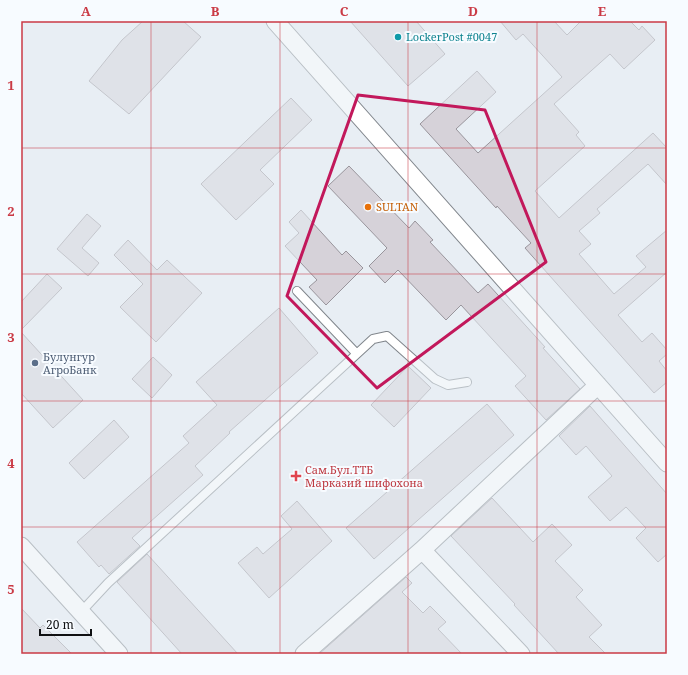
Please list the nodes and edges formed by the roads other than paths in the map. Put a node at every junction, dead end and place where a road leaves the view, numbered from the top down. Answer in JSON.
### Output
{"nodes":[{"id":1,"x":275,"y":21,"type":"edge"},
{"id":2,"x":297,"y":291,"type":"dead end"},
{"id":3,"x":356,"y":353,"type":"junction"},
{"id":4,"x":467,"y":382,"type":"dead end"},
{"id":5,"x":598,"y":385,"type":"junction"},
{"id":6,"x":667,"y":463,"type":"edge"},
{"id":7,"x":21,"y":546,"type":"edge"},
{"id":8,"x":422,"y":550,"type":"junction"},
{"id":9,"x":81,"y":612,"type":"junction"},
{"id":10,"x":119,"y":654,"type":"edge"},
{"id":11,"x":304,"y":654,"type":"edge"},
{"id":12,"x":521,"y":654,"type":"edge"}],
"edges":[{"from":1,"to":5,"type":"street"},
{"from":2,"to":3,"type":"lane"},
{"from":3,"to":4,"type":"lane"},
{"from":3,"to":9,"type":"lane"},
{"from":5,"to":6,"type":"street"},
{"from":5,"to":8,"type":"street"},
{"from":7,"to":9,"type":"street"},
{"from":8,"to":11,"type":"street"},
{"from":8,"to":12,"type":"street"},
{"from":9,"to":10,"type":"street"}]}
